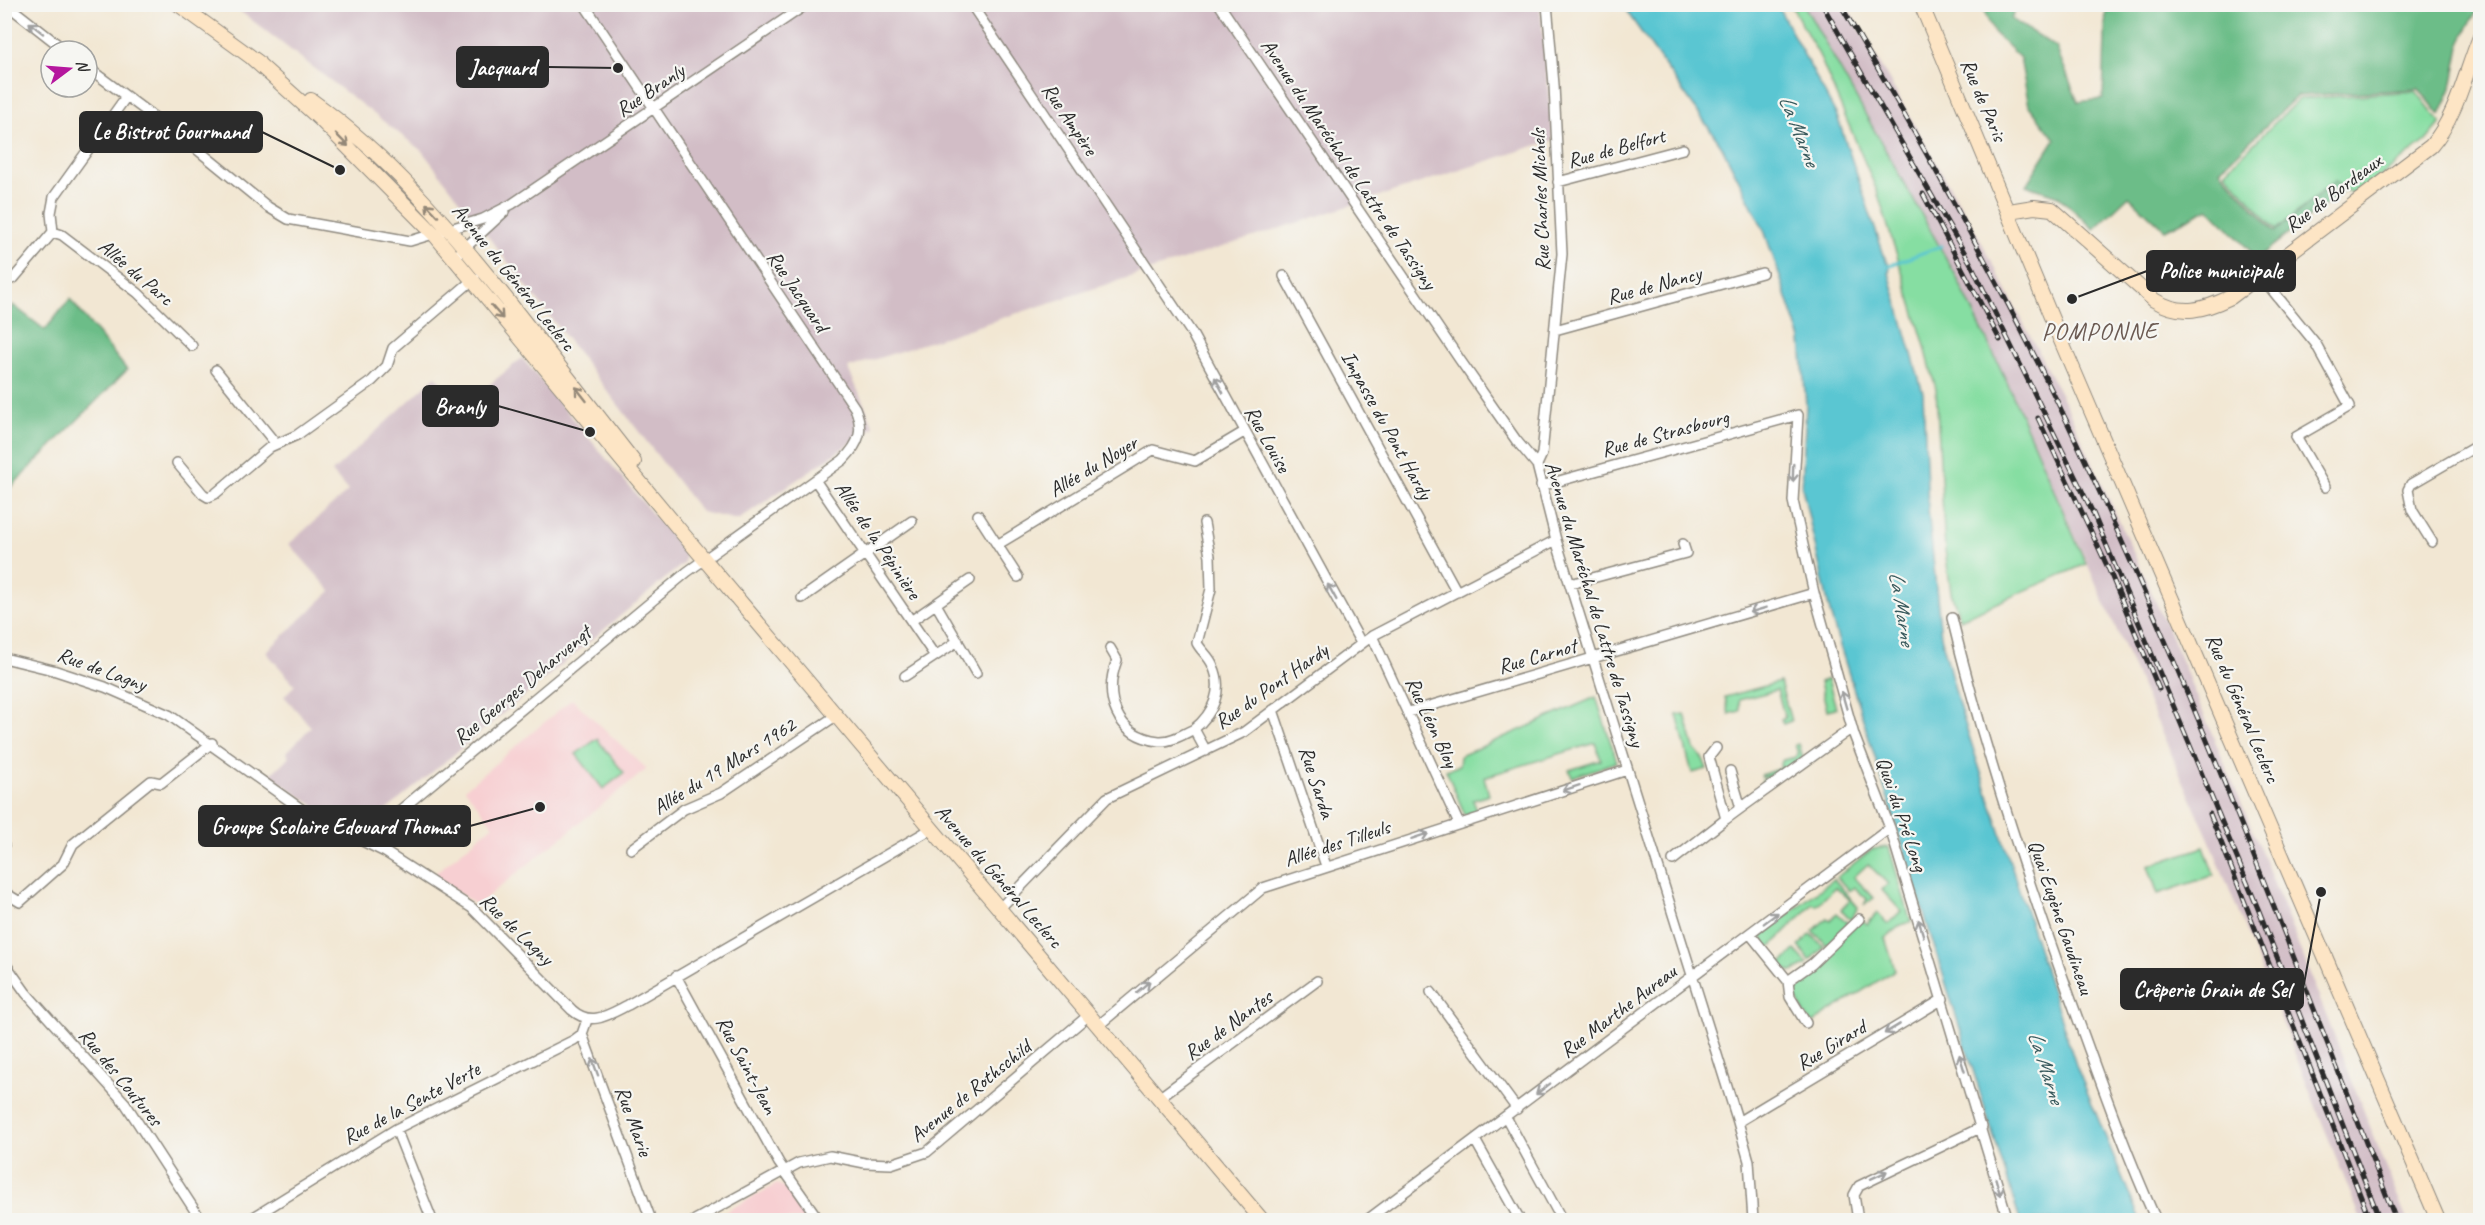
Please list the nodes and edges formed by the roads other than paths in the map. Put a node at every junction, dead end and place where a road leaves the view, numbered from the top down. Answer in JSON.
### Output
{"nodes":[{"id":1,"x":6,"y":4,"type":"edge"},
{"id":2,"x":178,"y":4,"type":"edge"},
{"id":3,"x":584,"y":4,"type":"edge"},
{"id":4,"x":807,"y":4,"type":"edge"},
{"id":5,"x":971,"y":4,"type":"edge"},
{"id":6,"x":1219,"y":4,"type":"edge"},
{"id":7,"x":1547,"y":4,"type":"edge"},
{"id":8,"x":1921,"y":4,"type":"edge"},
{"id":9,"x":2481,"y":37,"type":"edge"},
{"id":10,"x":51,"y":39,"type":"edge"},
{"id":11,"x":252,"y":58,"type":"junction"},
{"id":12,"x":99,"y":76,"type":"edge"},
{"id":13,"x":126,"y":97,"type":"junction"},
{"id":14,"x":655,"y":109,"type":"junction"},
{"id":15,"x":1683,"y":149,"type":"dead end"},
{"id":16,"x":1558,"y":182,"type":"junction"},
{"id":17,"x":512,"y":204,"type":"junction"},
{"id":18,"x":2009,"y":211,"type":"junction"},
{"id":19,"x":449,"y":230,"type":"junction"},
{"id":20,"x":53,"y":232,"type":"junction"},
{"id":21,"x":434,"y":234,"type":"junction"},
{"id":22,"x":465,"y":248,"type":"junction"},
{"id":23,"x":1140,"y":254,"type":"joint"},
{"id":24,"x":454,"y":258,"type":"junction"},
{"id":25,"x":484,"y":271,"type":"junction"},
{"id":26,"x":1762,"y":273,"type":"dead end"},
{"id":27,"x":2260,"y":275,"type":"junction"},
{"id":28,"x":1284,"y":276,"type":"dead end"},
{"id":29,"x":471,"y":281,"type":"junction"},
{"id":30,"x":4,"y":282,"type":"edge"},
{"id":31,"x":1555,"y":330,"type":"junction"},
{"id":32,"x":192,"y":345,"type":"dead end"},
{"id":33,"x":216,"y":370,"type":"dead end"},
{"id":34,"x":1798,"y":415,"type":"joint"},
{"id":35,"x":1244,"y":432,"type":"junction"},
{"id":36,"x":276,"y":444,"type":"junction"},
{"id":37,"x":2481,"y":444,"type":"edge"},
{"id":38,"x":177,"y":463,"type":"dead end"},
{"id":39,"x":1537,"y":465,"type":"junction"},
{"id":40,"x":815,"y":480,"type":"junction"},
{"id":41,"x":1541,"y":486,"type":"junction"},
{"id":42,"x":2325,"y":487,"type":"dead end"},
{"id":43,"x":978,"y":515,"type":"dead end"},
{"id":44,"x":912,"y":521,"type":"dead end"},
{"id":45,"x":1204,"y":524,"type":"dead end"},
{"id":46,"x":1556,"y":540,"type":"junction"},
{"id":47,"x":2432,"y":542,"type":"dead end"},
{"id":48,"x":1683,"y":544,"type":"dead end"},
{"id":49,"x":997,"y":545,"type":"junction"},
{"id":50,"x":865,"y":553,"type":"junction"},
{"id":51,"x":705,"y":558,"type":"junction"},
{"id":52,"x":1018,"y":577,"type":"dead end"},
{"id":53,"x":970,"y":580,"type":"dead end"},
{"id":54,"x":1570,"y":584,"type":"junction"},
{"id":55,"x":1457,"y":592,"type":"junction"},
{"id":56,"x":1814,"y":593,"type":"junction"},
{"id":57,"x":802,"y":597,"type":"dead end"},
{"id":58,"x":936,"y":604,"type":"junction"},
{"id":59,"x":1952,"y":618,"type":"dead end"},
{"id":60,"x":911,"y":621,"type":"junction"},
{"id":61,"x":1372,"y":636,"type":"junction"},
{"id":62,"x":958,"y":641,"type":"junction"},
{"id":63,"x":1361,"y":643,"type":"junction"},
{"id":64,"x":1110,"y":648,"type":"dead end"},
{"id":65,"x":935,"y":656,"type":"junction"},
{"id":66,"x":4,"y":658,"type":"edge"},
{"id":67,"x":1593,"y":658,"type":"junction"},
{"id":68,"x":976,"y":673,"type":"dead end"},
{"id":69,"x":905,"y":676,"type":"dead end"},
{"id":70,"x":1273,"y":710,"type":"junction"},
{"id":71,"x":1409,"y":712,"type":"junction"},
{"id":72,"x":837,"y":715,"type":"junction"},
{"id":73,"x":1852,"y":728,"type":"junction"},
{"id":74,"x":1194,"y":729,"type":"junction"},
{"id":75,"x":212,"y":743,"type":"junction"},
{"id":76,"x":1716,"y":748,"type":"dead end"},
{"id":77,"x":1206,"y":751,"type":"junction"},
{"id":78,"x":1627,"y":770,"type":"junction"},
{"id":79,"x":1730,"y":771,"type":"dead end"},
{"id":80,"x":1741,"y":808,"type":"junction"},
{"id":81,"x":1726,"y":819,"type":"junction"},
{"id":82,"x":1459,"y":824,"type":"junction"},
{"id":83,"x":1890,"y":828,"type":"junction"},
{"id":84,"x":931,"y":829,"type":"junction"},
{"id":85,"x":363,"y":842,"type":"junction"},
{"id":86,"x":4,"y":846,"type":"edge"},
{"id":87,"x":631,"y":849,"type":"dead end"},
{"id":88,"x":1673,"y":860,"type":"dead end"},
{"id":89,"x":4,"y":863,"type":"edge"},
{"id":90,"x":1326,"y":866,"type":"junction"},
{"id":91,"x":5,"y":893,"type":"edge"},
{"id":92,"x":999,"y":909,"type":"junction"},
{"id":93,"x":1859,"y":919,"type":"dead end"},
{"id":94,"x":1750,"y":934,"type":"junction"},
{"id":95,"x":4,"y":962,"type":"edge"},
{"id":96,"x":676,"y":976,"type":"junction"},
{"id":97,"x":1691,"y":979,"type":"junction"},
{"id":98,"x":1317,"y":981,"type":"dead end"},
{"id":99,"x":1788,"y":981,"type":"junction"},
{"id":100,"x":1431,"y":992,"type":"dead end"},
{"id":101,"x":1942,"y":999,"type":"junction"},
{"id":102,"x":1094,"y":1019,"type":"junction"},
{"id":103,"x":587,"y":1020,"type":"junction"},
{"id":104,"x":1806,"y":1023,"type":"dead end"},
{"id":105,"x":582,"y":1034,"type":"junction"},
{"id":106,"x":1160,"y":1097,"type":"junction"},
{"id":107,"x":1517,"y":1108,"type":"junction"},
{"id":108,"x":1506,"y":1117,"type":"junction"},
{"id":109,"x":1738,"y":1122,"type":"junction"},
{"id":110,"x":1982,"y":1127,"type":"junction"},
{"id":111,"x":396,"y":1129,"type":"junction"},
{"id":112,"x":1475,"y":1140,"type":"junction"},
{"id":113,"x":786,"y":1170,"type":"junction"},
{"id":114,"x":1753,"y":1220,"type":"edge"},
{"id":115,"x":201,"y":1221,"type":"edge"},
{"id":116,"x":249,"y":1221,"type":"edge"},
{"id":117,"x":432,"y":1221,"type":"edge"},
{"id":118,"x":651,"y":1221,"type":"edge"},
{"id":119,"x":695,"y":1221,"type":"edge"},
{"id":120,"x":819,"y":1221,"type":"edge"},
{"id":121,"x":1262,"y":1221,"type":"edge"},
{"id":122,"x":1367,"y":1221,"type":"edge"},
{"id":123,"x":1520,"y":1221,"type":"edge"},
{"id":124,"x":1562,"y":1221,"type":"edge"},
{"id":125,"x":1858,"y":1221,"type":"edge"},
{"id":126,"x":2008,"y":1221,"type":"edge"},
{"id":127,"x":2156,"y":1221,"type":"edge"},
{"id":128,"x":2438,"y":1221,"type":"edge"}],
"edges":[{"from":10,"to":1,"type":"street","one_way":true},
{"from":2,"to":11,"type":"main road","name":"Avenue du Général Leclerc"},
{"from":3,"to":14,"type":"street","name":"Rue Jacquard"},
{"from":4,"to":14,"type":"street","name":"Rue Branly"},
{"from":5,"to":23,"type":"street","name":"Rue Ampère"},
{"from":6,"to":39,"type":"street","name":"Avenue du Maréchal de Lattre de Tassigny"},
{"from":7,"to":16,"type":"street","name":"Rue Charles Michels"},
{"from":8,"to":18,"type":"main road","name":"Rue de Paris"},
{"from":9,"to":27,"type":"main road","name":"Rue de Bordeaux"},
{"from":19,"to":11,"type":"main road","name":"Avenue du Général Leclerc","one_way":true},
{"from":11,"to":21,"type":"main road","name":"Avenue du Général Leclerc","one_way":true},
{"from":12,"to":13,"type":"street","name":"Rue Branly"},
{"from":13,"to":20,"type":"street"},
{"from":13,"to":21,"type":"street","name":"Rue Branly"},
{"from":14,"to":17,"type":"street","name":"Rue Branly"},
{"from":14,"to":40,"type":"street","name":"Rue Jacquard"},
{"from":15,"to":16,"type":"street","name":"Rue de Belfort"},
{"from":16,"to":31,"type":"street","name":"Rue Charles Michels"},
{"from":17,"to":19,"type":"street","name":"Rue Branly"},
{"from":17,"to":22,"type":"street","name":"Rue Branly"},
{"from":18,"to":27,"type":"main road","name":"Rue de Bordeaux"},
{"from":18,"to":128,"type":"main road","name":"Rue du Général Leclerc"},
{"from":19,"to":21,"type":"street","name":"Rue Branly"},
{"from":19,"to":22,"type":"main road","name":"Avenue du Général Leclerc"},
{"from":20,"to":30,"type":"street"},
{"from":20,"to":32,"type":"street","name":"Allée du Parc"},
{"from":21,"to":24,"type":"main road","name":"Avenue du Général Leclerc"},
{"from":22,"to":24,"type":"street","name":"Rue Branly"},
{"from":22,"to":25,"type":"main road","name":"Avenue du Général Leclerc"},
{"from":35,"to":23,"type":"street","name":"Rue Louise","one_way":true},
{"from":24,"to":29,"type":"main road","name":"Avenue du Général Leclerc"},
{"from":25,"to":29,"type":"street"},
{"from":51,"to":25,"type":"main road","name":"Avenue du Général Leclerc","one_way":true},
{"from":26,"to":31,"type":"street","name":"Rue de Nancy"},
{"from":27,"to":42,"type":"street"},
{"from":28,"to":55,"type":"street","name":"Impasse du Pont Hardy"},
{"from":29,"to":36,"type":"street"},
{"from":29,"to":51,"type":"main road","name":"Avenue du Général Leclerc","one_way":true},
{"from":31,"to":39,"type":"street","name":"Rue Charles Michels"},
{"from":33,"to":36,"type":"street"},
{"from":34,"to":41,"type":"street","name":"Rue de Strasbourg"},
{"from":34,"to":56,"type":"street","name":"Quai du Pré Long","one_way":true},
{"from":35,"to":49,"type":"street","name":"Allée du Noyer"},
{"from":63,"to":35,"type":"street","name":"Rue Louise","one_way":true},
{"from":36,"to":38,"type":"street"},
{"from":37,"to":47,"type":"street"},
{"from":39,"to":41,"type":"street","name":"Avenue du Maréchal de Lattre de Tassigny"},
{"from":40,"to":50,"type":"street","name":"Allée de la Pépinière"},
{"from":40,"to":51,"type":"street","name":"Rue Jacquard"},
{"from":41,"to":46,"type":"street","name":"Avenue du Maréchal de Lattre de Tassigny"},
{"from":43,"to":49,"type":"street"},
{"from":44,"to":50,"type":"street"},
{"from":45,"to":74,"type":"street"},
{"from":46,"to":54,"type":"street","name":"Avenue du Maréchal de Lattre de Tassigny"},
{"from":46,"to":55,"type":"street","name":"Rue du Pont Hardy"},
{"from":48,"to":54,"type":"street"},
{"from":49,"to":52,"type":"street"},
{"from":50,"to":57,"type":"street"},
{"from":50,"to":60,"type":"street","name":"Allée de la Pépinière"},
{"from":51,"to":72,"type":"main road","name":"Avenue du Général Leclerc"},
{"from":51,"to":85,"type":"street","name":"Rue Georges Deharvengt"},
{"from":53,"to":58,"type":"street","name":"Allée de la Pépinière"},
{"from":54,"to":67,"type":"street","name":"Avenue du Maréchal de Lattre de Tassigny"},
{"from":55,"to":61,"type":"street","name":"Rue du Pont Hardy"},
{"from":56,"to":67,"type":"street","name":"Rue Carnot","one_way":true},
{"from":73,"to":56,"type":"street","name":"Quai du Pré Long","one_way":true},
{"from":58,"to":60,"type":"street","name":"Allée de la Pépinière"},
{"from":58,"to":62,"type":"street","name":"Allée de la Pépinière"},
{"from":59,"to":127,"type":"street","name":"Quai Eugène Gaudineau"},
{"from":60,"to":65,"type":"street","name":"Allée de la Pépinière"},
{"from":61,"to":63,"type":"street","name":"Rue du Pont Hardy"},
{"from":61,"to":71,"type":"street","name":"Rue Léon Bloy"},
{"from":62,"to":65,"type":"street"},
{"from":62,"to":68,"type":"street","name":"Allée de la Pépinière"},
{"from":63,"to":70,"type":"street","name":"Rue du Pont Hardy"},
{"from":64,"to":74,"type":"street"},
{"from":65,"to":69,"type":"street"},
{"from":66,"to":75,"type":"street","name":"Rue de Lagny"},
{"from":67,"to":71,"type":"street","name":"Rue Carnot"},
{"from":67,"to":78,"type":"street","name":"Avenue du Maréchal de Lattre de Tassigny"},
{"from":70,"to":77,"type":"street","name":"Rue du Pont Hardy"},
{"from":70,"to":90,"type":"street","name":"Rue Sarda"},
{"from":71,"to":82,"type":"street","name":"Rue Léon Bloy"},
{"from":72,"to":84,"type":"main road","name":"Avenue du Général Leclerc"},
{"from":72,"to":87,"type":"street","name":"Allée du 19 Mars 1962"},
{"from":73,"to":80,"type":"street"},
{"from":73,"to":83,"type":"street","name":"Quai du Pré Long"},
{"from":74,"to":77,"type":"street"},
{"from":75,"to":85,"type":"street","name":"Rue de Lagny"},
{"from":75,"to":91,"type":"street"},
{"from":76,"to":81,"type":"street"},
{"from":77,"to":92,"type":"street","name":"Rue du Pont Hardy"},
{"from":78,"to":82,"type":"street","name":"Allée des Tilleuls","one_way":true},
{"from":78,"to":97,"type":"street","name":"Avenue du Maréchal de Lattre de Tassigny"},
{"from":79,"to":80,"type":"street"},
{"from":80,"to":81,"type":"street"},
{"from":81,"to":88,"type":"street"},
{"from":90,"to":82,"type":"street","name":"Allée des Tilleuls","one_way":true},
{"from":94,"to":83,"type":"street","name":"Rue Marthe Aureau","one_way":true},
{"from":101,"to":83,"type":"street","name":"Quai du Pré Long","one_way":true},
{"from":84,"to":92,"type":"main road","name":"Avenue du Général Leclerc"},
{"from":84,"to":96,"type":"street"},
{"from":85,"to":103,"type":"street","name":"Rue de Lagny"},
{"from":86,"to":89,"type":"street"},
{"from":102,"to":90,"type":"street","name":"Allée des Tilleuls","one_way":true},
{"from":92,"to":102,"type":"main road","name":"Avenue du Général Leclerc"},
{"from":93,"to":99,"type":"street"},
{"from":94,"to":97,"type":"street","name":"Rue Marthe Aureau"},
{"from":94,"to":99,"type":"street"},
{"from":95,"to":115,"type":"street","name":"Rue des Coutures"},
{"from":96,"to":103,"type":"street"},
{"from":96,"to":113,"type":"street","name":"Rue Saint-Jean"},
{"from":97,"to":107,"type":"street","name":"Rue Marthe Aureau","one_way":true},
{"from":97,"to":109,"type":"street","name":"Avenue du Maréchal de Lattre de Tassigny"},
{"from":98,"to":106,"type":"street","name":"Rue de Nantes"},
{"from":99,"to":104,"type":"street"},
{"from":100,"to":107,"type":"street"},
{"from":101,"to":109,"type":"street","name":"Rue Girard","one_way":true},
{"from":110,"to":101,"type":"street","name":"Quai du Pré Long","one_way":true},
{"from":102,"to":106,"type":"main road","name":"Avenue du Général Leclerc"},
{"from":102,"to":113,"type":"street","name":"Avenue de Rothschild"},
{"from":103,"to":105,"type":"street"},
{"from":105,"to":111,"type":"street","name":"Rue de la Sente Verte"},
{"from":118,"to":105,"type":"street","name":"Rue Marie","one_way":true},
{"from":106,"to":121,"type":"main road","name":"Avenue du Général Leclerc"},
{"from":107,"to":108,"type":"street","name":"Rue Marthe Aureau"},
{"from":108,"to":112,"type":"street","name":"Rue Marthe Aureau"},
{"from":108,"to":124,"type":"street"},
{"from":109,"to":114,"type":"street","name":"Avenue du Maréchal de Lattre de Tassigny"},
{"from":125,"to":110,"type":"street","one_way":true},
{"from":110,"to":126,"type":"street","name":"Quai du Pré Long","one_way":true},
{"from":111,"to":116,"type":"street","name":"Rue de la Sente Verte"},
{"from":111,"to":117,"type":"street"},
{"from":112,"to":122,"type":"street","name":"Rue Marthe Aureau"},
{"from":112,"to":123,"type":"street"},
{"from":113,"to":119,"type":"street","name":"Avenue de Rothschild"},
{"from":113,"to":120,"type":"street","name":"Rue Saint-Jean"}]}
